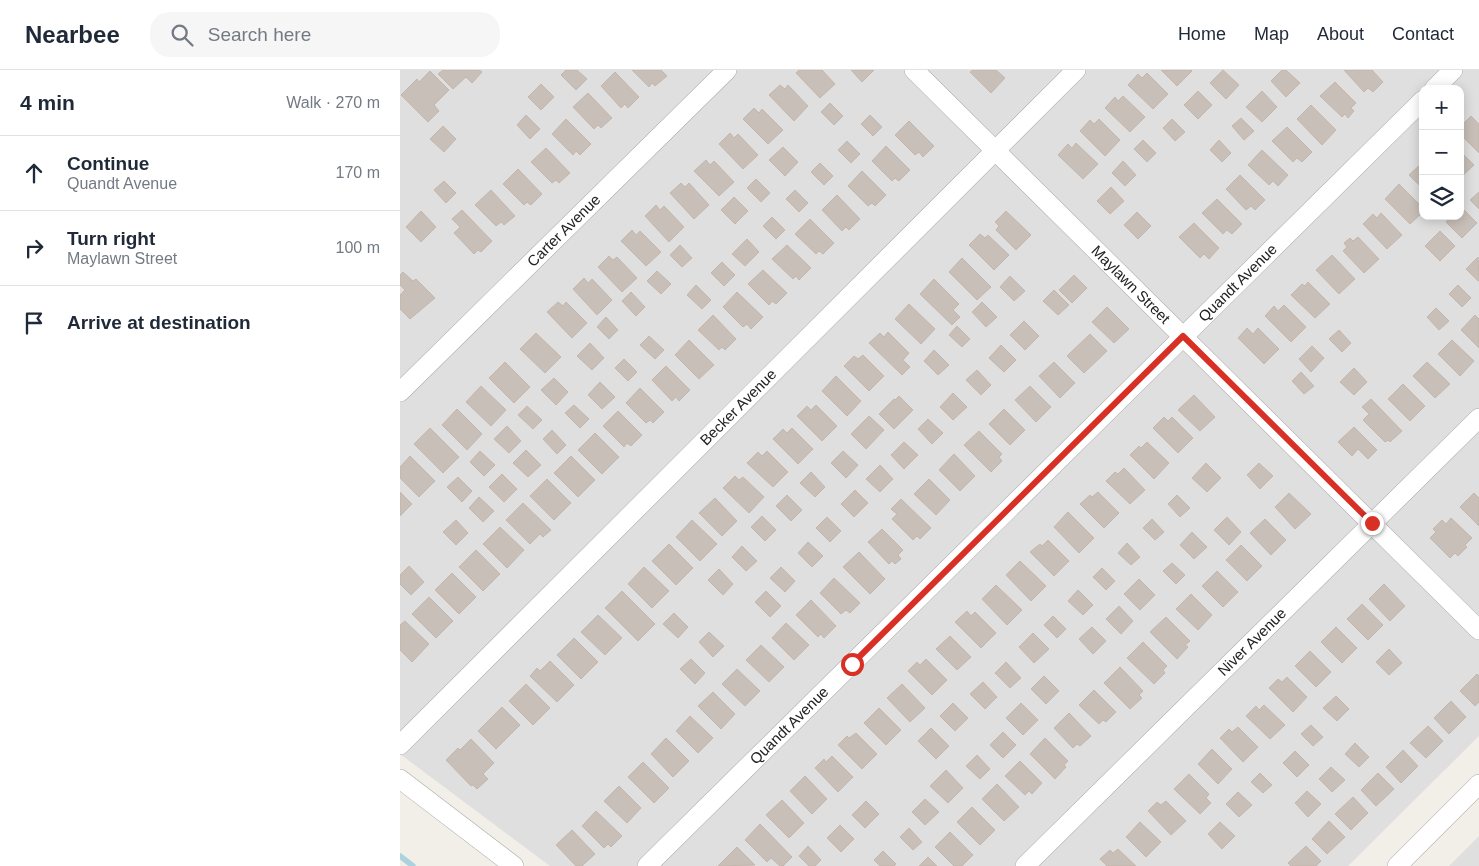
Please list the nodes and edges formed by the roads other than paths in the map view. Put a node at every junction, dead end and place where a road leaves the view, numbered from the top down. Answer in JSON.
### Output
{"nodes":[{"id":1,"x":727,"y":70,"type":"edge"},
{"id":2,"x":914,"y":70,"type":"edge"},
{"id":3,"x":1076,"y":70,"type":"edge"},
{"id":4,"x":1453,"y":70,"type":"edge"},
{"id":5,"x":1438,"y":85,"type":"edge"},
{"id":6,"x":1419,"y":104,"type":"edge"},
{"id":7,"x":995,"y":150,"type":"junction"},
{"id":8,"x":1183,"y":336,"type":"junction"},
{"id":9,"x":400,"y":392,"type":"edge"},
{"id":10,"x":1479,"y":418,"type":"edge"},
{"id":11,"x":1372,"y":523,"type":"junction"},
{"id":12,"x":1479,"y":630,"type":"edge"},
{"id":13,"x":400,"y":745,"type":"edge"},
{"id":14,"x":400,"y":779,"type":"edge"},
{"id":15,"x":1479,"y":784,"type":"edge"},
{"id":16,"x":514,"y":866,"type":"edge"},
{"id":17,"x":647,"y":866,"type":"edge"},
{"id":18,"x":1026,"y":866,"type":"edge"},
{"id":19,"x":1396,"y":866,"type":"edge"}],
"edges":[{"from":1,"to":9,"type":"street","name":"Carter Avenue"},
{"from":2,"to":7,"type":"street","name":"Maylawn Street"},
{"from":3,"to":7,"type":"street","name":"Becker Avenue"},
{"from":4,"to":5,"type":"street"},
{"from":6,"to":8,"type":"street","name":"Quandt Avenue"},
{"from":7,"to":8,"type":"street","name":"Maylawn Street"},
{"from":7,"to":13,"type":"street","name":"Becker Avenue"},
{"from":8,"to":11,"type":"street","name":"Maylawn Street"},
{"from":8,"to":17,"type":"street","name":"Quandt Avenue"},
{"from":10,"to":11,"type":"street","name":"Niver Avenue"},
{"from":11,"to":12,"type":"street","name":"Maylawn Street"},
{"from":11,"to":18,"type":"street","name":"Niver Avenue"},
{"from":14,"to":16,"type":"street"},
{"from":15,"to":19,"type":"street"}]}
